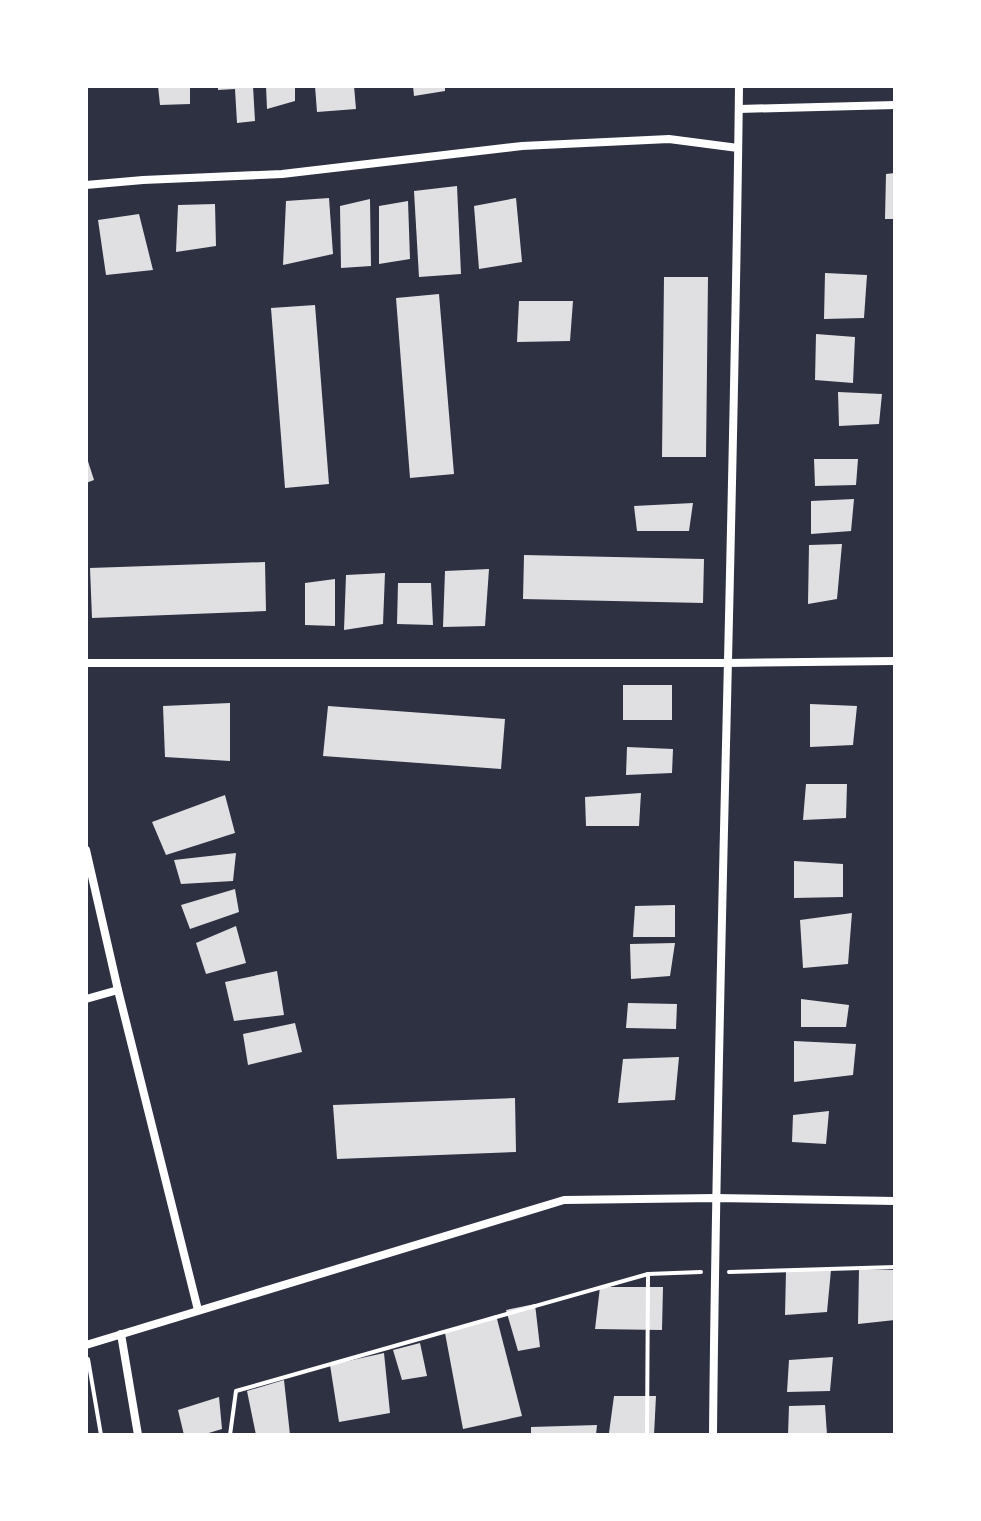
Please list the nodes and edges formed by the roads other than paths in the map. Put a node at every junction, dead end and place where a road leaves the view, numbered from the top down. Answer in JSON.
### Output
{"nodes":[{"id":1,"x":739,"y":86,"type":"edge"},
{"id":2,"x":895,"y":105,"type":"edge"},
{"id":3,"x":739,"y":109,"type":"junction"},
{"id":4,"x":738,"y":148,"type":"junction"},
{"id":5,"x":86,"y":185,"type":"edge"},
{"id":6,"x":895,"y":661,"type":"edge"},
{"id":7,"x":86,"y":663,"type":"edge"},
{"id":8,"x":728,"y":663,"type":"junction"},
{"id":9,"x":86,"y":850,"type":"edge"},
{"id":10,"x":118,"y":990,"type":"junction"},
{"id":11,"x":86,"y":999,"type":"edge"},
{"id":12,"x":715,"y":1198,"type":"junction"},
{"id":13,"x":895,"y":1201,"type":"edge"},
{"id":14,"x":198,"y":1310,"type":"junction"},
{"id":15,"x":121,"y":1334,"type":"junction"},
{"id":16,"x":86,"y":1347,"type":"edge"},
{"id":17,"x":138,"y":1435,"type":"edge"},
{"id":18,"x":713,"y":1435,"type":"edge"}],
"edges":[{"from":1,"to":3,"type":"street"},
{"from":2,"to":3,"type":"street"},
{"from":3,"to":4,"type":"street"},
{"from":4,"to":5,"type":"street"},
{"from":4,"to":8,"type":"street"},
{"from":6,"to":8,"type":"street"},
{"from":7,"to":8,"type":"street"},
{"from":8,"to":12,"type":"street"},
{"from":9,"to":10,"type":"street"},
{"from":10,"to":11,"type":"street"},
{"from":10,"to":14,"type":"street"},
{"from":12,"to":13,"type":"street"},
{"from":12,"to":14,"type":"street"},
{"from":12,"to":18,"type":"street"},
{"from":14,"to":15,"type":"street"},
{"from":15,"to":16,"type":"street"},
{"from":15,"to":17,"type":"street"}]}
